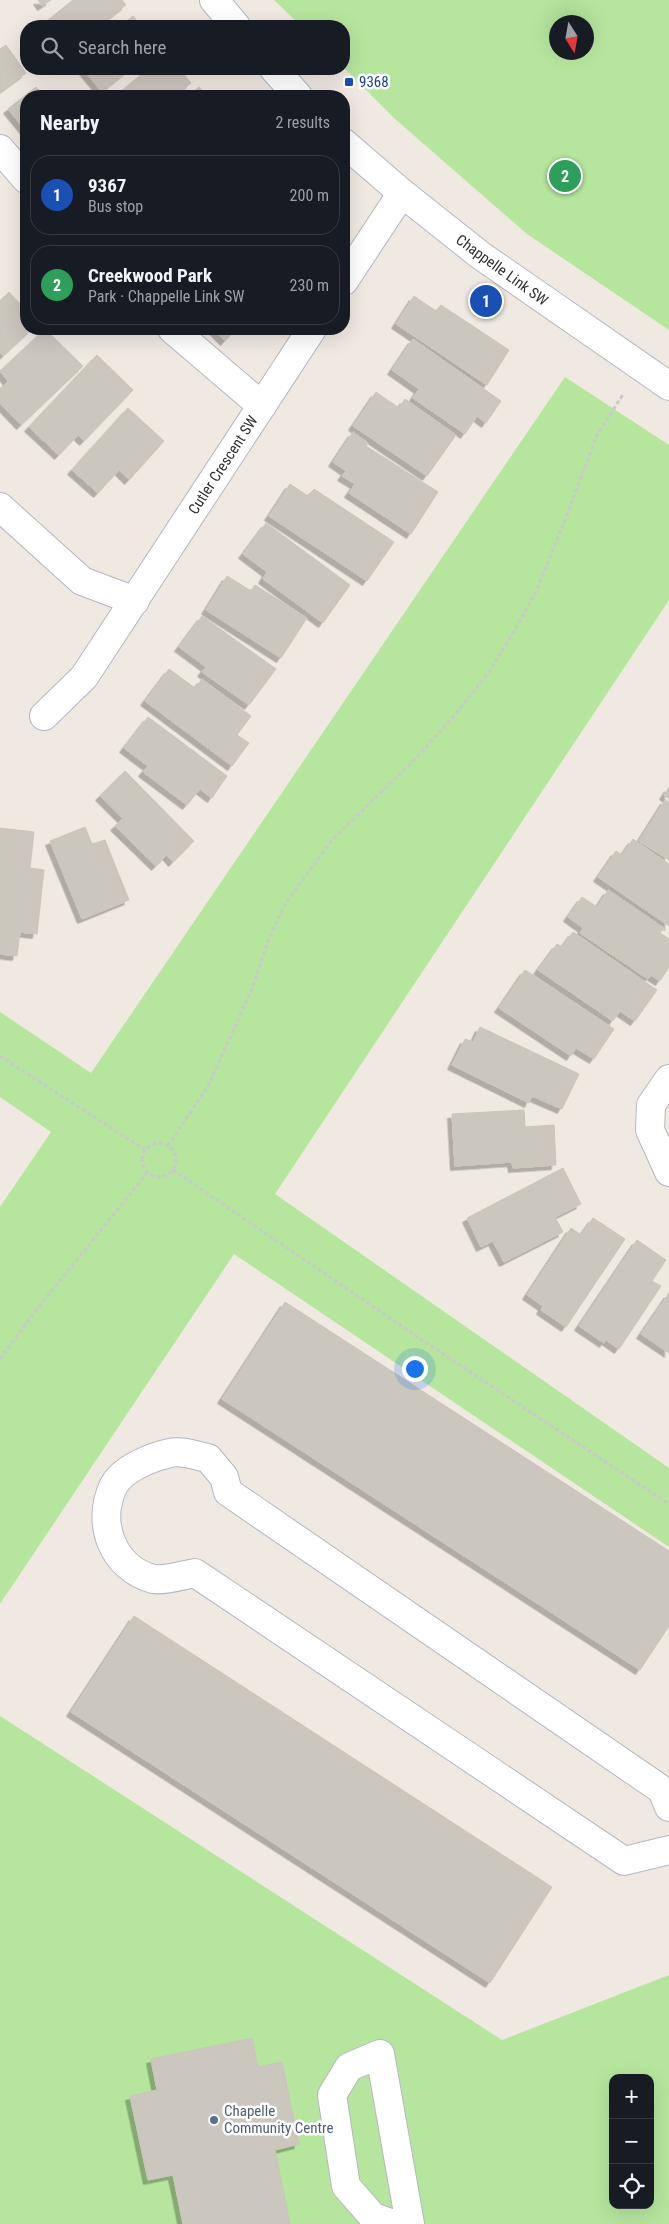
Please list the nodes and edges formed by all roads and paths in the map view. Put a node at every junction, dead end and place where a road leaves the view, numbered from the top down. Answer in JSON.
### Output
{"nodes":[{"id":1,"x":214,"y":0,"type":"edge"},
{"id":2,"x":231,"y":20,"type":"edge"},
{"id":3,"x":279,"y":75,"type":"edge"},
{"id":4,"x":293,"y":90,"type":"edge"},
{"id":5,"x":350,"y":148,"type":"edge"},
{"id":6,"x":0,"y":149,"type":"edge"},
{"id":7,"x":20,"y":172,"type":"edge"},
{"id":8,"x":402,"y":193,"type":"junction"},
{"id":9,"x":350,"y":272,"type":"edge"},
{"id":10,"x":179,"y":335,"type":"edge"},
{"id":11,"x":308,"y":335,"type":"edge"},
{"id":12,"x":669,"y":386,"type":"edge"},
{"id":13,"x":621,"y":395,"type":"dead end"},
{"id":14,"x":262,"y":406,"type":"junction"},
{"id":15,"x":0,"y":508,"type":"edge"},
{"id":16,"x":135,"y":601,"type":"junction"},
{"id":17,"x":44,"y":716,"type":"dead end"},
{"id":18,"x":0,"y":1056,"type":"edge"},
{"id":19,"x":669,"y":1079,"type":"edge"},
{"id":20,"x":168,"y":1146,"type":"junction"},
{"id":21,"x":145,"y":1150,"type":"junction"},
{"id":22,"x":173,"y":1170,"type":"junction"},
{"id":23,"x":669,"y":1172,"type":"edge"},
{"id":24,"x":147,"y":1173,"type":"junction"},
{"id":25,"x":0,"y":1359,"type":"edge"},
{"id":26,"x":669,"y":1504,"type":"edge"},
{"id":27,"x":669,"y":1807,"type":"edge"},
{"id":28,"x":669,"y":1850,"type":"edge"},
{"id":29,"x":393,"y":2224,"type":"edge"},
{"id":30,"x":410,"y":2224,"type":"edge"}],
"edges":[{"from":1,"to":2,"type":"street"},
{"from":3,"to":4,"type":"street"},
{"from":5,"to":8,"type":"street","name":"Chappelle Link SW"},
{"from":6,"to":7,"type":"street"},
{"from":8,"to":9,"type":"street"},
{"from":8,"to":12,"type":"street","name":"Chappelle Link SW"},
{"from":10,"to":14,"type":"street"},
{"from":11,"to":14,"type":"street","name":"Cutler Crescent SW"},
{"from":13,"to":20,"type":"path"},
{"from":14,"to":16,"type":"street","name":"Cutler Crescent SW"},
{"from":15,"to":16,"type":"street"},
{"from":16,"to":17,"type":"street","name":"Cutler Crescent SW"},
{"from":18,"to":21,"type":"path"},
{"from":19,"to":23,"type":"street"},
{"from":20,"to":21,"type":"path"},
{"from":20,"to":22,"type":"path"},
{"from":21,"to":24,"type":"path"},
{"from":22,"to":24,"type":"path"},
{"from":22,"to":26,"type":"path"},
{"from":24,"to":25,"type":"path"},
{"from":27,"to":28,"type":"street"},
{"from":29,"to":30,"type":"street"}]}
